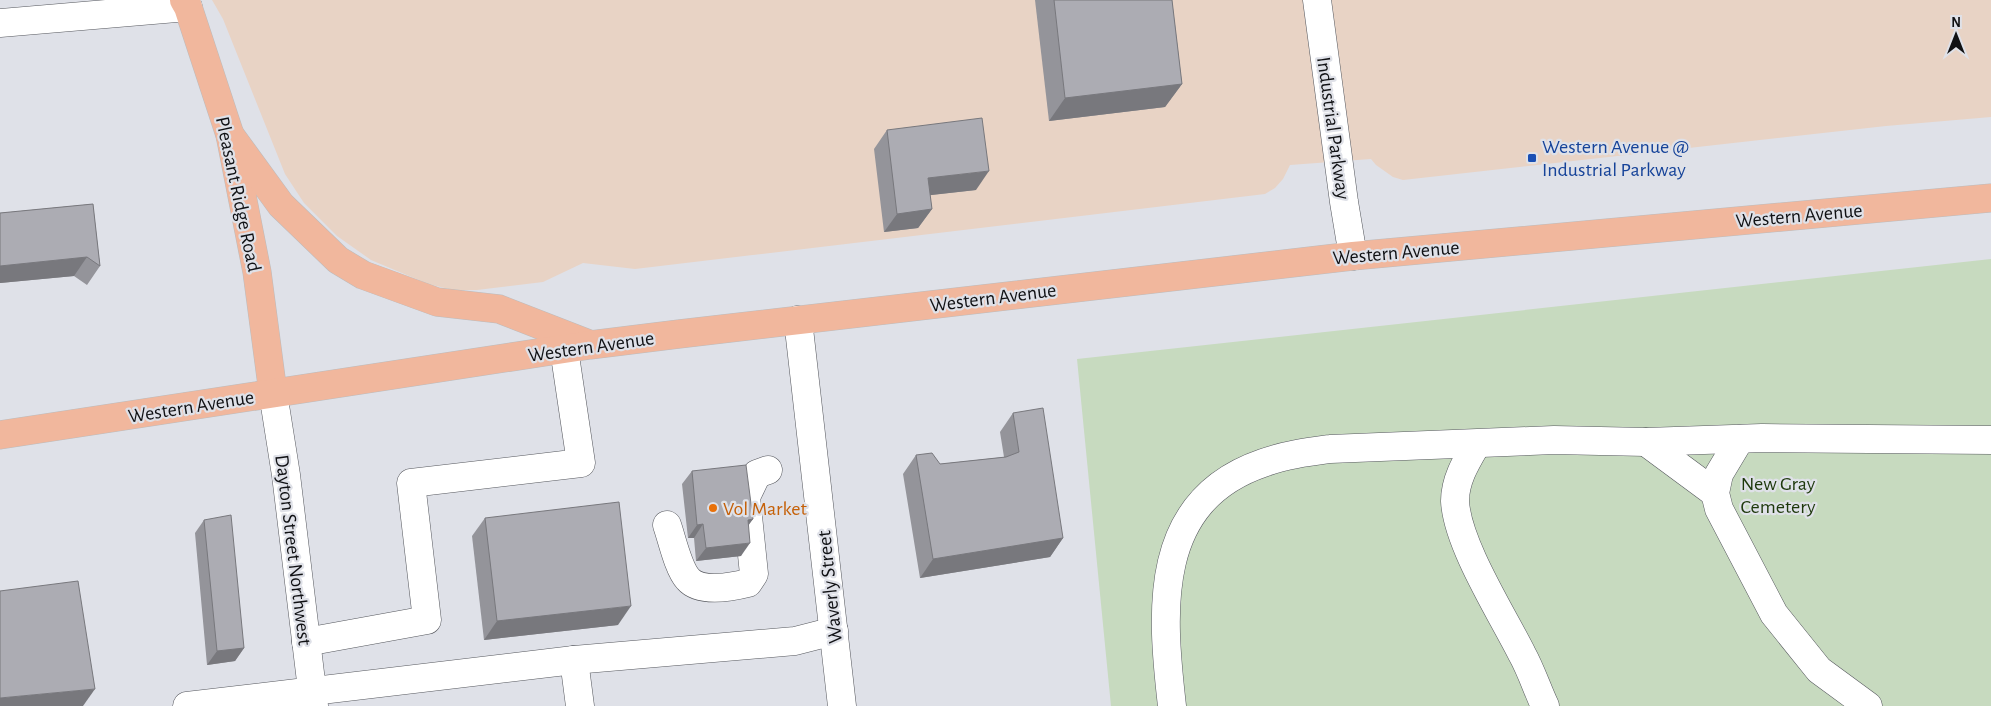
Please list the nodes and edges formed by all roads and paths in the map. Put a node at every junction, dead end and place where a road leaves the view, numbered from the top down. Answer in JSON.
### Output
{"nodes":[{"id":1,"x":1317,"y":0,"type":"edge"},
{"id":2,"x":186,"y":3,"type":"edge"},
{"id":3,"x":0,"y":22,"type":"edge"},
{"id":4,"x":230,"y":135,"type":"junction"},
{"id":5,"x":1991,"y":198,"type":"edge"},
{"id":6,"x":1353,"y":256,"type":"junction"},
{"id":7,"x":798,"y":320,"type":"junction"},
{"id":8,"x":577,"y":347,"type":"junction"},
{"id":9,"x":273,"y":393,"type":"junction"},
{"id":10,"x":0,"y":435,"type":"edge"},
{"id":11,"x":1740,"y":439,"type":"junction"},
{"id":12,"x":1991,"y":440,"type":"edge"},
{"id":13,"x":1646,"y":442,"type":"junction"},
{"id":14,"x":1476,"y":445,"type":"junction"},
{"id":15,"x":768,"y":470,"type":"dead end"},
{"id":16,"x":1715,"y":493,"type":"junction"},
{"id":17,"x":667,"y":525,"type":"dead end"},
{"id":18,"x":834,"y":631,"type":"junction"},
{"id":19,"x":306,"y":642,"type":"junction"},
{"id":20,"x":574,"y":660,"type":"junction"},
{"id":21,"x":313,"y":698,"type":"edge"},
{"id":22,"x":187,"y":706,"type":"edge"},
{"id":23,"x":580,"y":706,"type":"edge"},
{"id":24,"x":842,"y":706,"type":"edge"},
{"id":25,"x":1172,"y":706,"type":"edge"},
{"id":26,"x":1545,"y":706,"type":"edge"},
{"id":27,"x":1868,"y":706,"type":"edge"}],
"edges":[{"from":1,"to":6,"type":"street","name":"Industrial Parkway"},
{"from":2,"to":3,"type":"street"},
{"from":2,"to":4,"type":"main road","name":"Pleasant Ridge Road"},
{"from":4,"to":8,"type":"main road"},
{"from":4,"to":9,"type":"main road","name":"Pleasant Ridge Road"},
{"from":5,"to":6,"type":"main road","name":"Western Avenue"},
{"from":6,"to":7,"type":"main road","name":"Western Avenue"},
{"from":7,"to":8,"type":"main road","name":"Western Avenue"},
{"from":7,"to":18,"type":"street","name":"Waverly Street"},
{"from":8,"to":9,"type":"main road","name":"Western Avenue"},
{"from":8,"to":19,"type":"street"},
{"from":9,"to":10,"type":"main road","name":"Western Avenue"},
{"from":9,"to":19,"type":"street","name":"Dayton Street Northwest"},
{"from":11,"to":12,"type":"street"},
{"from":11,"to":13,"type":"street"},
{"from":11,"to":16,"type":"street"},
{"from":13,"to":14,"type":"street"},
{"from":13,"to":16,"type":"street"},
{"from":14,"to":25,"type":"street"},
{"from":14,"to":26,"type":"street"},
{"from":15,"to":17,"type":"street"},
{"from":16,"to":27,"type":"street"},
{"from":18,"to":20,"type":"street"},
{"from":18,"to":24,"type":"street","name":"Waverly Street"},
{"from":19,"to":21,"type":"street","name":"Dayton Street Northwest"},
{"from":20,"to":21,"type":"street"},
{"from":20,"to":23,"type":"street"},
{"from":21,"to":22,"type":"street"}]}
